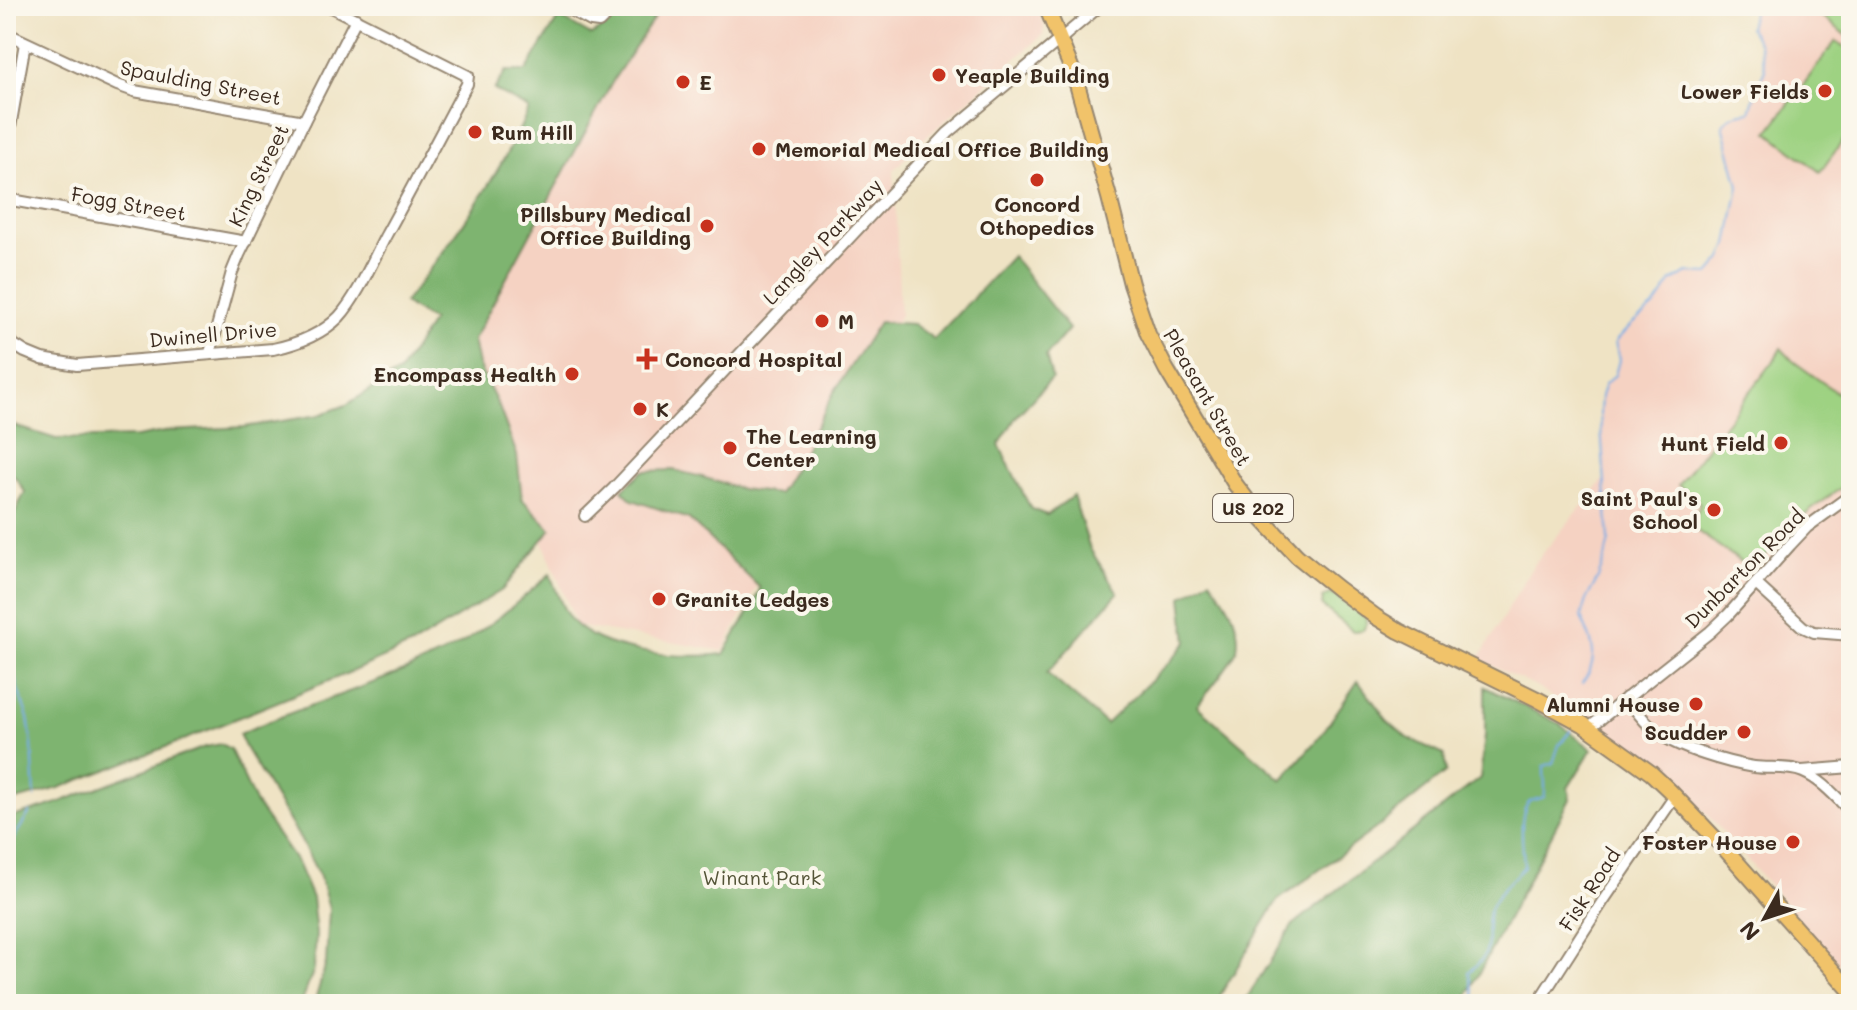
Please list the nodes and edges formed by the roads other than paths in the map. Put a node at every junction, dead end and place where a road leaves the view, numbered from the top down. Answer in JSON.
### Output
{"nodes":[{"id":1,"x":329,"y":6,"type":"edge"},
{"id":2,"x":563,"y":6,"type":"edge"},
{"id":3,"x":610,"y":6,"type":"edge"},
{"id":4,"x":1046,"y":6,"type":"edge"},
{"id":5,"x":1100,"y":6,"type":"edge"},
{"id":6,"x":356,"y":19,"type":"junction"},
{"id":7,"x":6,"y":33,"type":"edge"},
{"id":8,"x":1059,"y":41,"type":"junction"},
{"id":9,"x":25,"y":43,"type":"junction"},
{"id":10,"x":304,"y":121,"type":"junction"},
{"id":11,"x":6,"y":150,"type":"edge"},
{"id":12,"x":6,"y":199,"type":"edge"},
{"id":13,"x":246,"y":242,"type":"junction"},
{"id":14,"x":6,"y":340,"type":"edge"},
{"id":15,"x":210,"y":353,"type":"junction"},
{"id":16,"x":1851,"y":495,"type":"edge"},
{"id":17,"x":585,"y":516,"type":"dead end"},
{"id":18,"x":1756,"y":584,"type":"junction"},
{"id":19,"x":1851,"y":635,"type":"edge"},
{"id":20,"x":1626,"y":698,"type":"junction"},
{"id":21,"x":1589,"y":728,"type":"junction"},
{"id":22,"x":1851,"y":767,"type":"edge"},
{"id":23,"x":1802,"y":771,"type":"junction"},
{"id":24,"x":1675,"y":796,"type":"junction"},
{"id":25,"x":1851,"y":812,"type":"edge"},
{"id":26,"x":1851,"y":991,"type":"edge"},
{"id":27,"x":1537,"y":1004,"type":"edge"}],
"edges":[{"from":1,"to":6,"type":"street"},
{"from":2,"to":3,"type":"street"},
{"from":4,"to":8,"type":"main road","name":"Pleasant Street","number":"US 202"},
{"from":5,"to":8,"type":"street","name":"Langley Parkway"},
{"from":6,"to":10,"type":"street","name":"King Street"},
{"from":6,"to":15,"type":"street","name":"Dwinell Drive"},
{"from":7,"to":9,"type":"street","name":"Spaulding Street"},
{"from":8,"to":17,"type":"street","name":"Langley Parkway"},
{"from":8,"to":21,"type":"main road","name":"Pleasant Street","number":"US 202"},
{"from":9,"to":10,"type":"street","name":"Spaulding Street"},
{"from":9,"to":11,"type":"street"},
{"from":10,"to":13,"type":"street","name":"King Street"},
{"from":12,"to":13,"type":"street","name":"Fogg Street"},
{"from":13,"to":15,"type":"street","name":"King Street"},
{"from":14,"to":15,"type":"street","name":"Dwinell Drive"},
{"from":16,"to":18,"type":"street","name":"Dunbarton Road"},
{"from":18,"to":19,"type":"street"},
{"from":18,"to":20,"type":"street","name":"Dunbarton Road"},
{"from":20,"to":21,"type":"street","name":"Dunbarton Road"},
{"from":20,"to":23,"type":"street"},
{"from":21,"to":24,"type":"main road","number":"US 202"},
{"from":22,"to":23,"type":"street"},
{"from":23,"to":25,"type":"street"},
{"from":24,"to":26,"type":"main road","number":"US 202"},
{"from":24,"to":27,"type":"street","name":"Fisk Road"}]}
